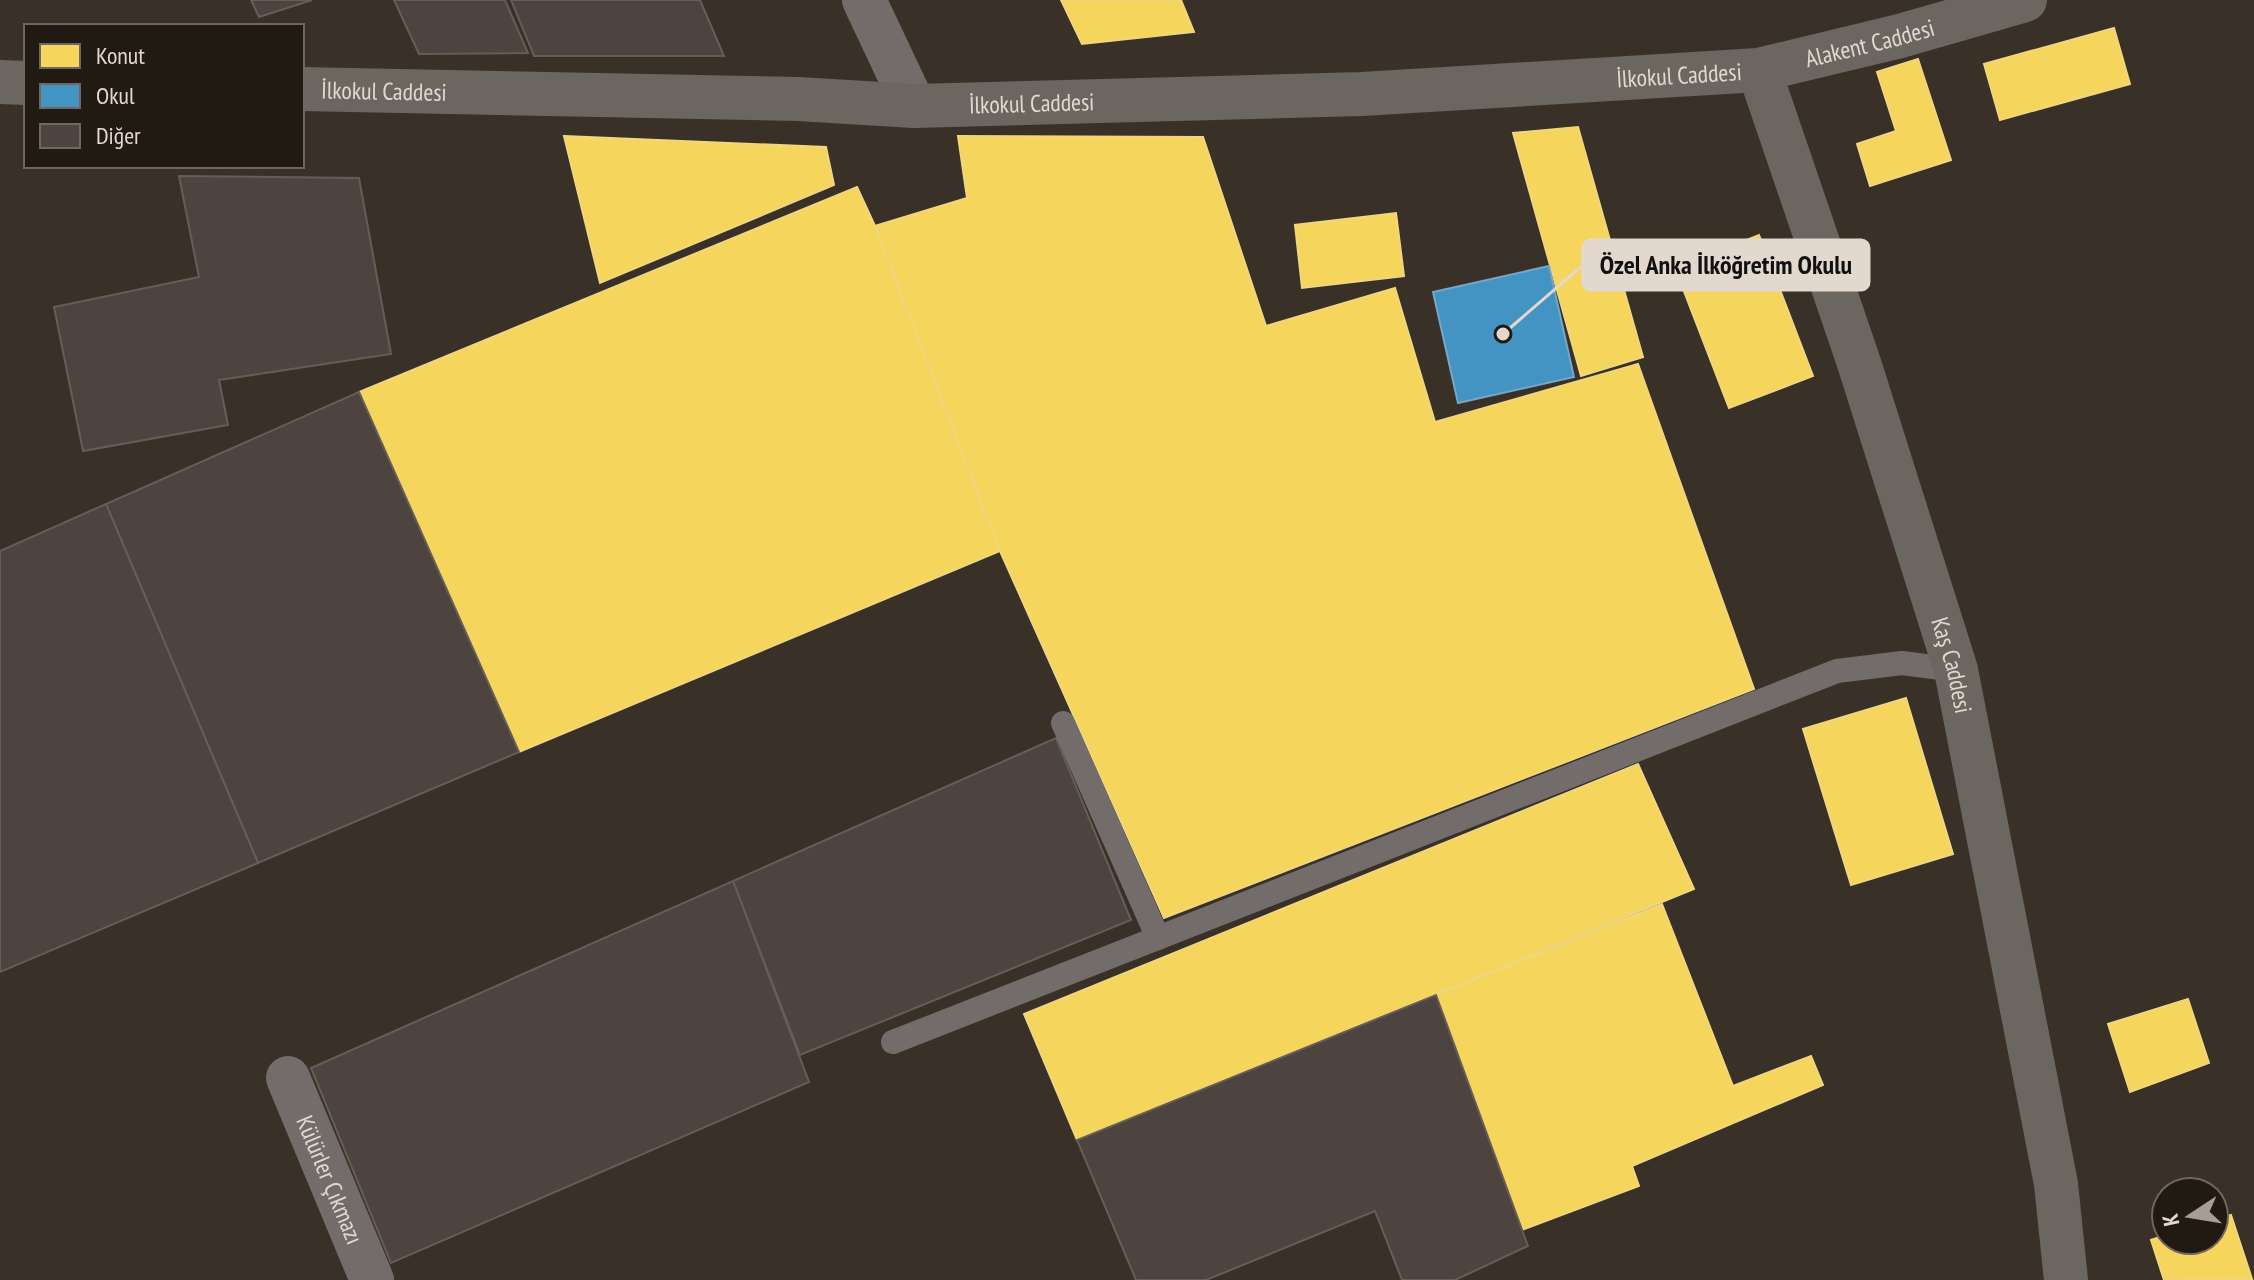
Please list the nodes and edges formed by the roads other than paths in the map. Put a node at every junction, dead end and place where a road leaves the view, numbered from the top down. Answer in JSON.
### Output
{"nodes":[{"id":1,"x":864,"y":0,"type":"edge"},
{"id":2,"x":2025,"y":0,"type":"edge"},
{"id":3,"x":1759,"y":70,"type":"junction"},
{"id":4,"x":0,"y":82,"type":"edge"},
{"id":5,"x":24,"y":83,"type":"edge"},
{"id":6,"x":304,"y":89,"type":"edge"},
{"id":7,"x":914,"y":106,"type":"junction"},
{"id":8,"x":1956,"y":670,"type":"junction"},
{"id":9,"x":1063,"y":723,"type":"dead end"},
{"id":10,"x":1158,"y":938,"type":"junction"},
{"id":11,"x":893,"y":1042,"type":"dead end"},
{"id":12,"x":288,"y":1078,"type":"dead end"},
{"id":13,"x":372,"y":1280,"type":"edge"},
{"id":14,"x":2066,"y":1280,"type":"edge"}],
"edges":[{"from":1,"to":7,"type":"street"},
{"from":2,"to":3,"type":"street","name":"Alakent Caddesi"},
{"from":3,"to":7,"type":"street","name":"İlkokul Caddesi"},
{"from":3,"to":8,"type":"street","name":"Kaş Caddesi"},
{"from":4,"to":5,"type":"street"},
{"from":6,"to":7,"type":"street","name":"İlkokul Caddesi"},
{"from":8,"to":10,"type":"lane"},
{"from":8,"to":14,"type":"street","name":"Kaş Caddesi"},
{"from":9,"to":10,"type":"lane"},
{"from":10,"to":11,"type":"lane"},
{"from":12,"to":13,"type":"street","name":"Külürler Çıkmazı"}]}
